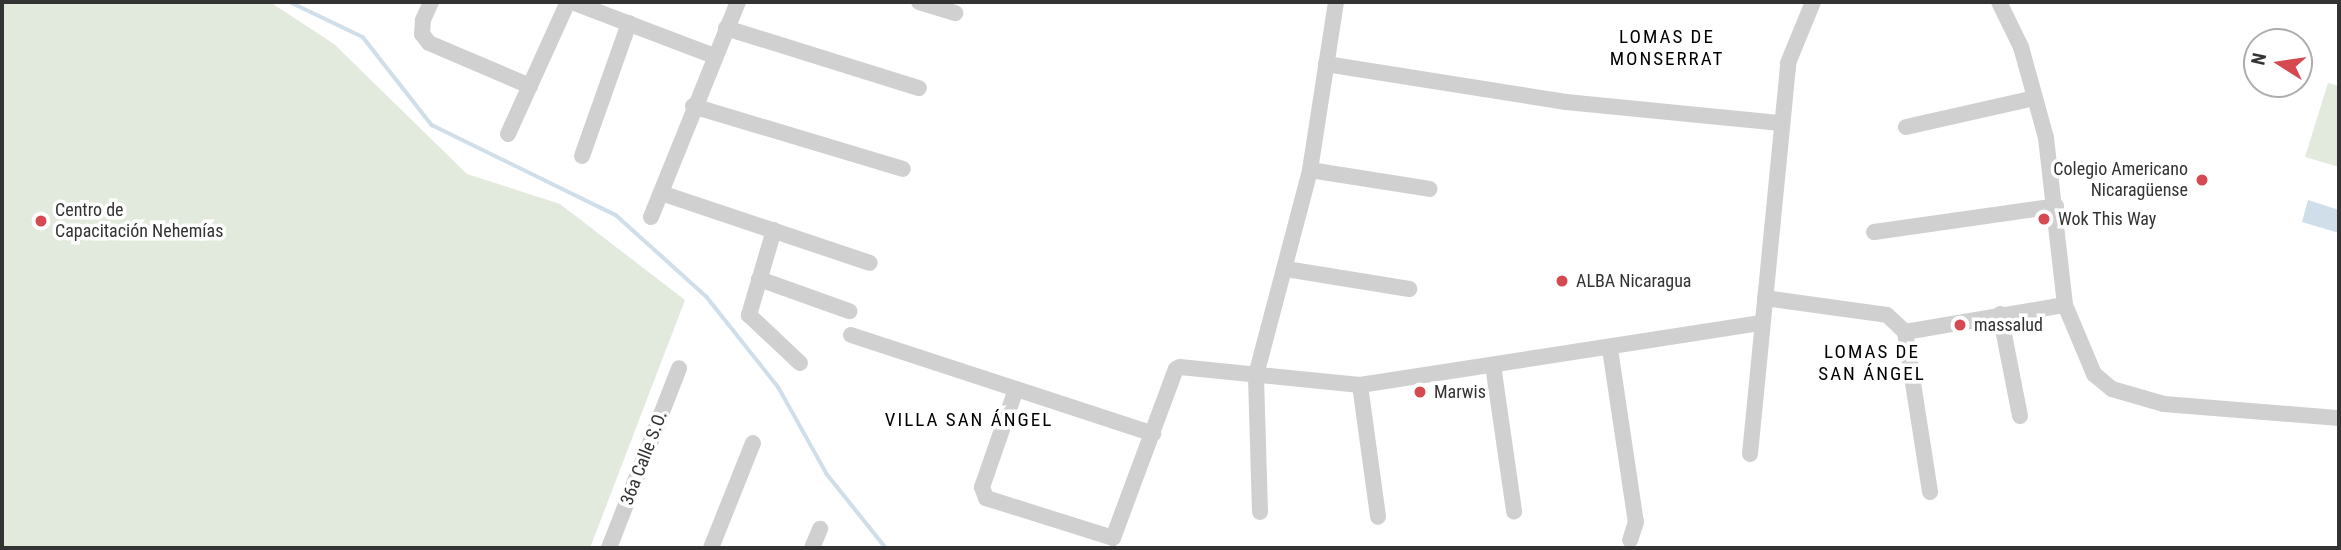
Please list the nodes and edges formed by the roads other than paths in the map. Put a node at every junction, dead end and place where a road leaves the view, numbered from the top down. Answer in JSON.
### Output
{"nodes":[{"id":1,"x":431,"y":2,"type":"edge"},
{"id":2,"x":570,"y":2,"type":"edge"},
{"id":3,"x":738,"y":2,"type":"edge"},
{"id":4,"x":919,"y":2,"type":"edge"},
{"id":5,"x":1336,"y":2,"type":"edge"},
{"id":6,"x":1812,"y":2,"type":"edge"},
{"id":7,"x":1999,"y":2,"type":"edge"},
{"id":8,"x":955,"y":13,"type":"dead end"},
{"id":9,"x":629,"y":23,"type":"junction"},
{"id":10,"x":726,"y":29,"type":"junction"},
{"id":11,"x":714,"y":56,"type":"junction"},
{"id":12,"x":1326,"y":64,"type":"junction"},
{"id":13,"x":530,"y":86,"type":"junction"},
{"id":14,"x":919,"y":88,"type":"dead end"},
{"id":15,"x":2035,"y":98,"type":"junction"},
{"id":16,"x":693,"y":106,"type":"junction"},
{"id":17,"x":1781,"y":123,"type":"junction"},
{"id":18,"x":1906,"y":127,"type":"dead end"},
{"id":19,"x":508,"y":134,"type":"dead end"},
{"id":20,"x":582,"y":156,"type":"dead end"},
{"id":21,"x":902,"y":169,"type":"dead end"},
{"id":22,"x":1310,"y":170,"type":"junction"},
{"id":23,"x":1430,"y":188,"type":"dead end"},
{"id":24,"x":661,"y":193,"type":"junction"},
{"id":25,"x":2056,"y":206,"type":"junction"},
{"id":26,"x":651,"y":217,"type":"dead end"},
{"id":27,"x":774,"y":230,"type":"junction"},
{"id":28,"x":1874,"y":232,"type":"dead end"},
{"id":29,"x":870,"y":263,"type":"dead end"},
{"id":30,"x":1286,"y":269,"type":"junction"},
{"id":31,"x":759,"y":279,"type":"junction"},
{"id":32,"x":1409,"y":289,"type":"dead end"},
{"id":33,"x":1765,"y":298,"type":"junction"},
{"id":34,"x":2066,"y":305,"type":"junction"},
{"id":35,"x":849,"y":311,"type":"dead end"},
{"id":36,"x":2000,"y":314,"type":"junction"},
{"id":37,"x":1761,"y":323,"type":"junction"},
{"id":38,"x":1905,"y":332,"type":"junction"},
{"id":39,"x":851,"y":335,"type":"dead end"},
{"id":40,"x":1610,"y":349,"type":"junction"},
{"id":41,"x":800,"y":363,"type":"dead end"},
{"id":42,"x":1493,"y":365,"type":"junction"},
{"id":43,"x":679,"y":368,"type":"dead end"},
{"id":44,"x":1256,"y":375,"type":"junction"},
{"id":45,"x":1360,"y":384,"type":"junction"},
{"id":46,"x":1016,"y":389,"type":"junction"},
{"id":47,"x":2020,"y":416,"type":"dead end"},
{"id":48,"x":2339,"y":418,"type":"edge"},
{"id":49,"x":1153,"y":434,"type":"junction"},
{"id":50,"x":753,"y":443,"type":"dead end"},
{"id":51,"x":1749,"y":454,"type":"dead end"},
{"id":52,"x":1930,"y":492,"type":"dead end"},
{"id":53,"x":1514,"y":511,"type":"dead end"},
{"id":54,"x":1260,"y":513,"type":"dead end"},
{"id":55,"x":1378,"y":517,"type":"dead end"},
{"id":56,"x":820,"y":528,"type":"dead end"},
{"id":57,"x":1630,"y":540,"type":"dead end"},
{"id":58,"x":609,"y":548,"type":"edge"},
{"id":59,"x":711,"y":548,"type":"edge"},
{"id":60,"x":812,"y":548,"type":"edge"}],
"edges":[{"from":1,"to":13,"type":"street"},
{"from":2,"to":9,"type":"street"},
{"from":2,"to":13,"type":"street"},
{"from":3,"to":10,"type":"street"},
{"from":4,"to":8,"type":"street"},
{"from":5,"to":12,"type":"street"},
{"from":6,"to":17,"type":"street"},
{"from":7,"to":15,"type":"street"},
{"from":9,"to":11,"type":"street"},
{"from":9,"to":20,"type":"street"},
{"from":10,"to":11,"type":"street"},
{"from":10,"to":14,"type":"street"},
{"from":11,"to":16,"type":"street"},
{"from":12,"to":17,"type":"street"},
{"from":12,"to":22,"type":"street"},
{"from":13,"to":19,"type":"street"},
{"from":15,"to":18,"type":"street"},
{"from":15,"to":25,"type":"street"},
{"from":16,"to":21,"type":"street"},
{"from":16,"to":24,"type":"street"},
{"from":17,"to":33,"type":"street"},
{"from":22,"to":23,"type":"street"},
{"from":22,"to":30,"type":"street"},
{"from":24,"to":26,"type":"street"},
{"from":24,"to":27,"type":"street"},
{"from":25,"to":28,"type":"street"},
{"from":25,"to":34,"type":"street"},
{"from":27,"to":29,"type":"street"},
{"from":27,"to":31,"type":"street"},
{"from":30,"to":32,"type":"street"},
{"from":30,"to":44,"type":"street"},
{"from":31,"to":35,"type":"street"},
{"from":31,"to":41,"type":"street"},
{"from":33,"to":37,"type":"street"},
{"from":33,"to":38,"type":"street"},
{"from":34,"to":36,"type":"street"},
{"from":34,"to":48,"type":"street"},
{"from":36,"to":38,"type":"street"},
{"from":36,"to":47,"type":"street"},
{"from":37,"to":40,"type":"street"},
{"from":37,"to":51,"type":"street"},
{"from":38,"to":52,"type":"street"},
{"from":39,"to":46,"type":"street"},
{"from":40,"to":42,"type":"street"},
{"from":40,"to":57,"type":"street"},
{"from":42,"to":45,"type":"street"},
{"from":42,"to":53,"type":"street"},
{"from":43,"to":58,"type":"street","name":"36a Calle S.O."},
{"from":44,"to":45,"type":"street"},
{"from":44,"to":49,"type":"street"},
{"from":44,"to":54,"type":"street"},
{"from":45,"to":55,"type":"street"},
{"from":46,"to":49,"type":"street"},
{"from":46,"to":49,"type":"street"},
{"from":50,"to":59,"type":"street"},
{"from":56,"to":60,"type":"street"}]}
